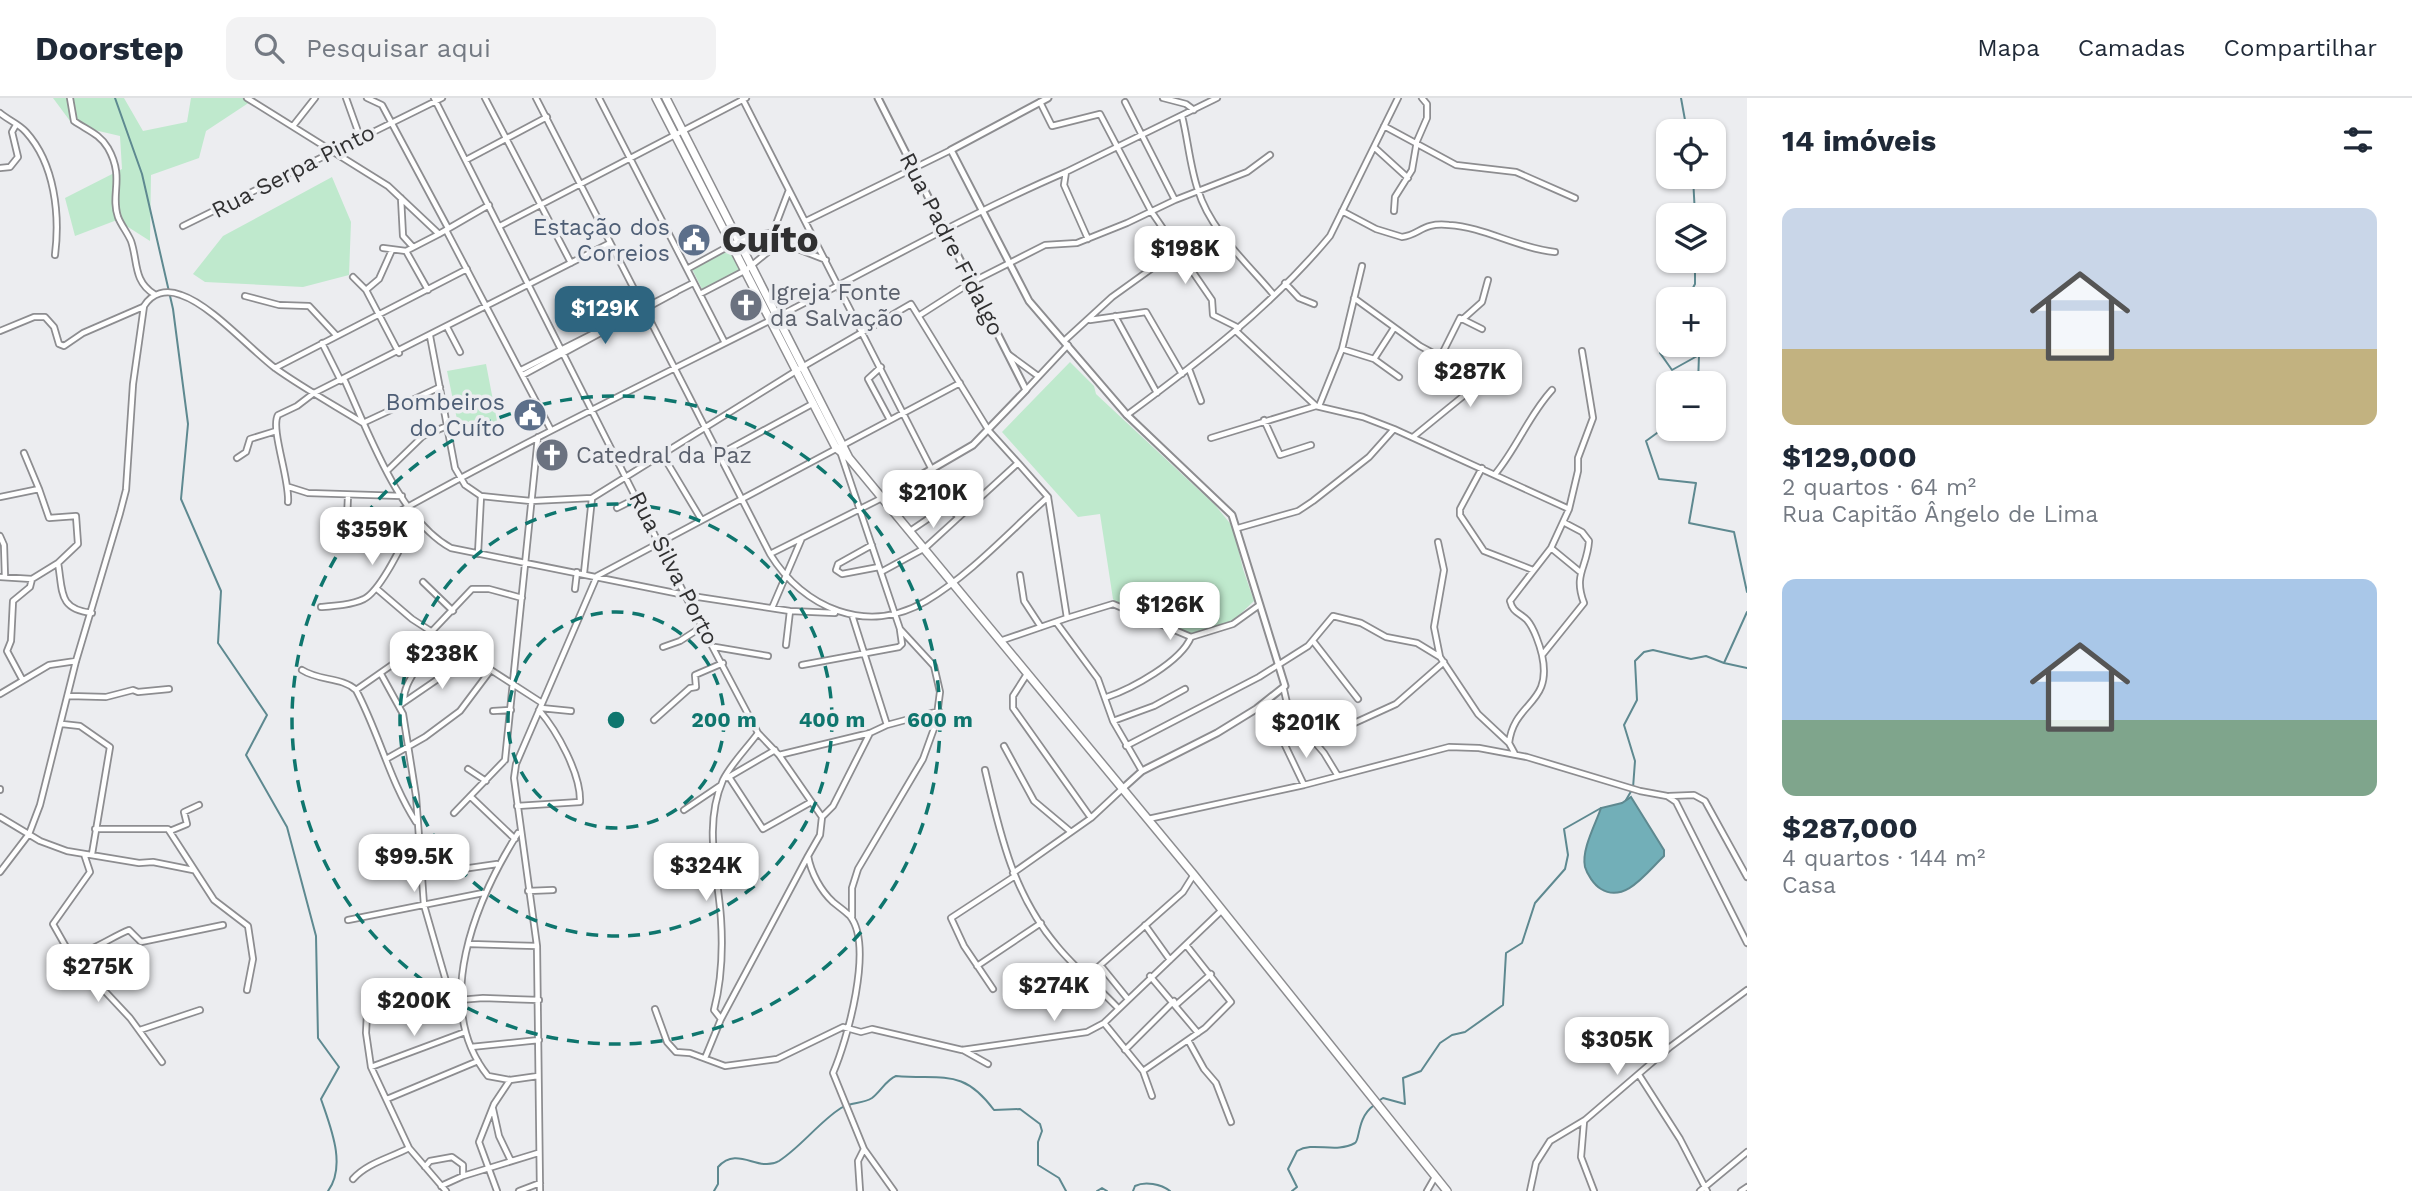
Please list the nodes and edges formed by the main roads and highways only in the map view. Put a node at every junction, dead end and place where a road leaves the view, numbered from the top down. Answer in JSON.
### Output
{"nodes":[{"id":1,"x":656,"y":98,"type":"edge"},
{"id":2,"x":666,"y":98,"type":"edge"},
{"id":3,"x":708,"y":189,"type":"junction"},
{"id":4,"x":817,"y":401,"type":"junction"},
{"id":5,"x":849,"y":458,"type":"junction"},
{"id":6,"x":1447,"y":1191,"type":"edge"}],
"edges":[{"from":1,"to":3,"type":"main road"},
{"from":2,"to":3,"type":"main road"},
{"from":3,"to":4,"type":"main road"},
{"from":4,"to":5,"type":"main road"},
{"from":4,"to":5,"type":"main road"},
{"from":5,"to":6,"type":"main road"}]}
